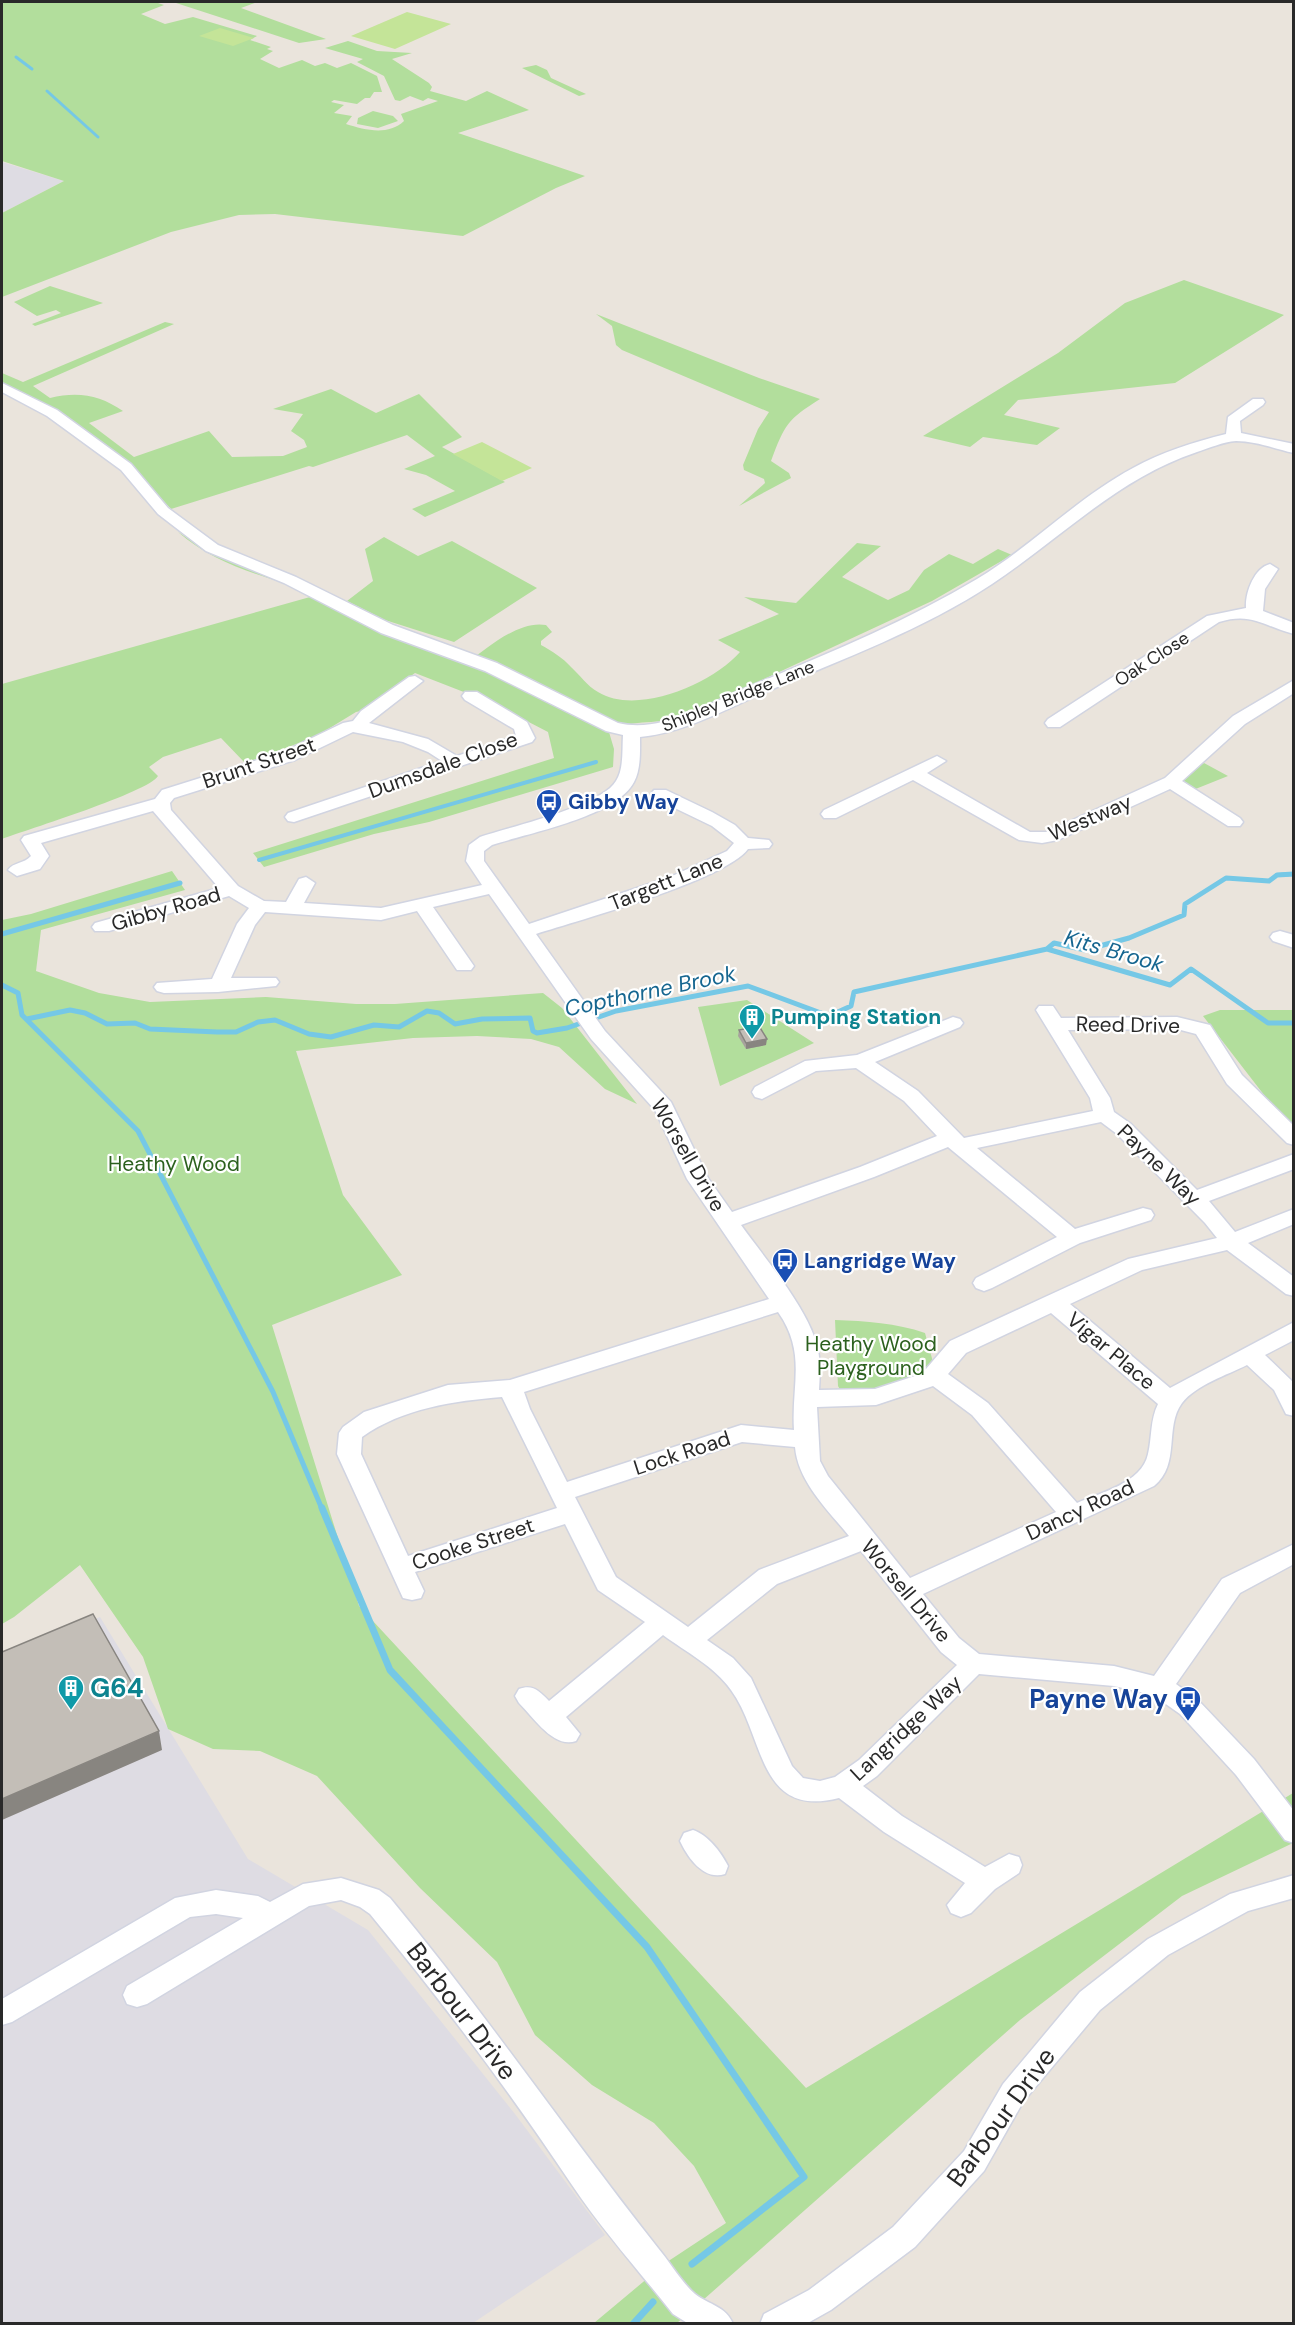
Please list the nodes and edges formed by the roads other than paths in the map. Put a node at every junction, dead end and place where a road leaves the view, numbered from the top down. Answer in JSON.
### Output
{"nodes":[{"id":1,"x":2,"y":387,"type":"edge"},
{"id":2,"x":1258,"y":402,"type":"dead end"},
{"id":3,"x":1234,"y":437,"type":"junction"},
{"id":4,"x":1293,"y":449,"type":"edge"},
{"id":5,"x":1271,"y":567,"type":"dead end"},
{"id":6,"x":1255,"y":613,"type":"junction"},
{"id":7,"x":1293,"y":629,"type":"edge"},
{"id":8,"x":415,"y":681,"type":"dead end"},
{"id":9,"x":1293,"y":685,"type":"edge"},
{"id":10,"x":471,"y":696,"type":"dead end"},
{"id":11,"x":1054,"y":723,"type":"dead end"},
{"id":12,"x":358,"y":726,"type":"junction"},
{"id":13,"x":632,"y":732,"type":"junction"},
{"id":14,"x":936,"y":761,"type":"dead end"},
{"id":15,"x":455,"y":763,"type":"junction"},
{"id":16,"x":914,"y":773,"type":"junction"},
{"id":17,"x":1172,"y":782,"type":"junction"},
{"id":18,"x":660,"y":794,"type":"dead end"},
{"id":19,"x":161,"y":803,"type":"junction"},
{"id":20,"x":830,"y":814,"type":"dead end"},
{"id":21,"x":294,"y":817,"type":"dead end"},
{"id":22,"x":1235,"y":822,"type":"dead end"},
{"id":23,"x":743,"y":843,"type":"junction"},
{"id":24,"x":764,"y":844,"type":"dead end"},
{"id":25,"x":16,"y":870,"type":"dead end"},
{"id":26,"x":306,"y":883,"type":"dead end"},
{"id":27,"x":493,"y":888,"type":"junction"},
{"id":28,"x":231,"y":890,"type":"junction"},
{"id":29,"x":260,"y":906,"type":"junction"},
{"id":30,"x":423,"y":906,"type":"junction"},
{"id":31,"x":291,"y":909,"type":"junction"},
{"id":32,"x":102,"y":927,"type":"dead end"},
{"id":33,"x":524,"y":932,"type":"junction"},
{"id":34,"x":464,"y":966,"type":"dead end"},
{"id":35,"x":269,"y":982,"type":"dead end"},
{"id":36,"x":218,"y":986,"type":"junction"},
{"id":37,"x":164,"y":987,"type":"dead end"},
{"id":38,"x":953,"y":1023,"type":"dead end"},
{"id":39,"x":860,"y":1061,"type":"junction"},
{"id":40,"x":762,"y":1092,"type":"dead end"},
{"id":41,"x":1104,"y":1115,"type":"junction"},
{"id":42,"x":1293,"y":1138,"type":"edge"},
{"id":43,"x":959,"y":1144,"type":"junction"},
{"id":44,"x":1293,"y":1161,"type":"edge"},
{"id":45,"x":1193,"y":1199,"type":"junction"},
{"id":46,"x":1143,"y":1215,"type":"dead end"},
{"id":47,"x":1293,"y":1216,"type":"edge"},
{"id":48,"x":727,"y":1222,"type":"junction"},
{"id":49,"x":1072,"y":1238,"type":"junction"},
{"id":50,"x":1231,"y":1242,"type":"junction"},
{"id":51,"x":984,"y":1283,"type":"dead end"},
{"id":52,"x":1293,"y":1289,"type":"edge"},
{"id":53,"x":1053,"y":1302,"type":"junction"},
{"id":54,"x":781,"y":1303,"type":"junction"},
{"id":55,"x":1293,"y":1330,"type":"edge"},
{"id":56,"x":1250,"y":1355,"type":"junction"},
{"id":57,"x":934,"y":1375,"type":"junction"},
{"id":58,"x":511,"y":1388,"type":"junction"},
{"id":59,"x":807,"y":1399,"type":"junction"},
{"id":60,"x":1169,"y":1400,"type":"junction"},
{"id":61,"x":1293,"y":1408,"type":"edge"},
{"id":62,"x":807,"y":1440,"type":"junction"},
{"id":63,"x":565,"y":1503,"type":"junction"},
{"id":64,"x":1072,"y":1514,"type":"junction"},
{"id":65,"x":863,"y":1540,"type":"junction"},
{"id":66,"x":1293,"y":1553,"type":"edge"},
{"id":67,"x":402,"y":1568,"type":"junction"},
{"id":68,"x":412,"y":1591,"type":"dead end"},
{"id":69,"x":906,"y":1591,"type":"junction"},
{"id":70,"x":662,"y":1622,"type":"junction"},
{"id":71,"x":689,"y":1640,"type":"junction"},
{"id":72,"x":973,"y":1663,"type":"junction"},
{"id":73,"x":1160,"y":1687,"type":"junction"},
{"id":74,"x":528,"y":1696,"type":"dead end"},
{"id":75,"x":550,"y":1715,"type":"junction"},
{"id":76,"x":567,"y":1734,"type":"dead end"},
{"id":77,"x":843,"y":1786,"type":"junction"},
{"id":78,"x":1293,"y":1832,"type":"edge"},
{"id":79,"x":693,"y":1842,"type":"dead end"},
{"id":80,"x":1009,"y":1864,"type":"dead end"},
{"id":81,"x":715,"y":1866,"type":"dead end"},
{"id":82,"x":985,"y":1881,"type":"junction"},
{"id":83,"x":1293,"y":1886,"type":"edge"},
{"id":84,"x":961,"y":1905,"type":"dead end"},
{"id":85,"x":267,"y":1917,"type":"junction"},
{"id":86,"x":137,"y":1995,"type":"dead end"},
{"id":87,"x":2,"y":2013,"type":"edge"},
{"id":88,"x":718,"y":2324,"type":"edge"},
{"id":89,"x":775,"y":2324,"type":"edge"}],
"edges":[{"from":1,"to":13,"type":"street","name":"Shipley Bridge Lane"},
{"from":2,"to":3,"type":"street"},
{"from":3,"to":4,"type":"street","name":"Shipley Bridge Lane"},
{"from":3,"to":13,"type":"street","name":"Shipley Bridge Lane"},
{"from":5,"to":6,"type":"street"},
{"from":6,"to":7,"type":"street","name":"Oak Close"},
{"from":6,"to":11,"type":"street","name":"Oak Close"},
{"from":8,"to":12,"type":"street","name":"Brunt Street"},
{"from":9,"to":17,"type":"street","name":"Westway"},
{"from":10,"to":15,"type":"street","name":"Dumsdale Close"},
{"from":12,"to":15,"type":"street"},
{"from":12,"to":19,"type":"street","name":"Brunt Street"},
{"from":13,"to":27,"type":"street","name":"Worsell Drive"},
{"from":14,"to":16,"type":"street"},
{"from":15,"to":21,"type":"street","name":"Dumsdale Close"},
{"from":16,"to":17,"type":"street","name":"Westway"},
{"from":16,"to":20,"type":"street"},
{"from":17,"to":22,"type":"street"},
{"from":18,"to":23,"type":"street","name":"Targett Lane"},
{"from":19,"to":25,"type":"street","name":"Brunt Street"},
{"from":19,"to":28,"type":"street","name":"Gibby Road"},
{"from":23,"to":24,"type":"street"},
{"from":23,"to":33,"type":"street","name":"Targett Lane"},
{"from":26,"to":31,"type":"street"},
{"from":27,"to":30,"type":"street","name":"Gibby Road"},
{"from":27,"to":33,"type":"street","name":"Worsell Drive"},
{"from":28,"to":29,"type":"street","name":"Gibby Road"},
{"from":28,"to":32,"type":"street","name":"Gibby Road"},
{"from":29,"to":31,"type":"street","name":"Gibby Road"},
{"from":29,"to":36,"type":"street"},
{"from":30,"to":31,"type":"street","name":"Gibby Road"},
{"from":30,"to":34,"type":"street"},
{"from":33,"to":48,"type":"street","name":"Worsell Drive"},
{"from":35,"to":36,"type":"street"},
{"from":36,"to":37,"type":"street"},
{"from":38,"to":39,"type":"street"},
{"from":39,"to":40,"type":"street"},
{"from":39,"to":43,"type":"street"},
{"from":41,"to":42,"type":"street","name":"Reed Drive"},
{"from":41,"to":43,"type":"street","name":"Payne Way"},
{"from":41,"to":45,"type":"street","name":"Payne Way"},
{"from":43,"to":48,"type":"street","name":"Payne Way"},
{"from":43,"to":49,"type":"street"},
{"from":44,"to":45,"type":"street"},
{"from":45,"to":50,"type":"street","name":"Payne Way"},
{"from":46,"to":49,"type":"street"},
{"from":47,"to":50,"type":"street","name":"Vigar Place"},
{"from":48,"to":54,"type":"street","name":"Worsell Drive"},
{"from":49,"to":51,"type":"street"},
{"from":50,"to":52,"type":"street","name":"Payne Way"},
{"from":50,"to":53,"type":"street","name":"Vigar Place"},
{"from":53,"to":57,"type":"street","name":"Vigar Place"},
{"from":53,"to":60,"type":"street","name":"Vigar Place"},
{"from":54,"to":58,"type":"street"},
{"from":54,"to":59,"type":"street","name":"Worsell Drive"},
{"from":55,"to":56,"type":"street"},
{"from":56,"to":60,"type":"street"},
{"from":56,"to":61,"type":"street"},
{"from":57,"to":59,"type":"street"},
{"from":57,"to":64,"type":"street"},
{"from":58,"to":63,"type":"street","name":"Langridge Way"},
{"from":58,"to":67,"type":"street","name":"Cooke Street"},
{"from":59,"to":62,"type":"street","name":"Worsell Drive"},
{"from":60,"to":64,"type":"street","name":"Dancy Road"},
{"from":62,"to":63,"type":"street","name":"Lock Road"},
{"from":62,"to":65,"type":"street","name":"Worsell Drive"},
{"from":63,"to":67,"type":"street","name":"Cooke Street"},
{"from":63,"to":70,"type":"street","name":"Langridge Way"},
{"from":64,"to":69,"type":"street","name":"Dancy Road"},
{"from":65,"to":69,"type":"street","name":"Worsell Drive"},
{"from":65,"to":71,"type":"street"},
{"from":66,"to":73,"type":"street"},
{"from":67,"to":68,"type":"street"},
{"from":69,"to":72,"type":"street","name":"Worsell Drive"},
{"from":70,"to":71,"type":"street","name":"Langridge Way"},
{"from":70,"to":75,"type":"street"},
{"from":71,"to":77,"type":"street","name":"Langridge Way"},
{"from":72,"to":73,"type":"street"},
{"from":72,"to":77,"type":"street","name":"Langridge Way"},
{"from":73,"to":78,"type":"street"},
{"from":74,"to":75,"type":"street"},
{"from":75,"to":76,"type":"street"},
{"from":77,"to":82,"type":"street"},
{"from":79,"to":81,"type":"street"},
{"from":80,"to":82,"type":"street"},
{"from":82,"to":84,"type":"street"},
{"from":83,"to":89,"type":"street","name":"Barbour Drive"},
{"from":85,"to":86,"type":"street","name":"Barbour Drive"},
{"from":85,"to":87,"type":"street"},
{"from":85,"to":88,"type":"street","name":"Barbour Drive"}]}
